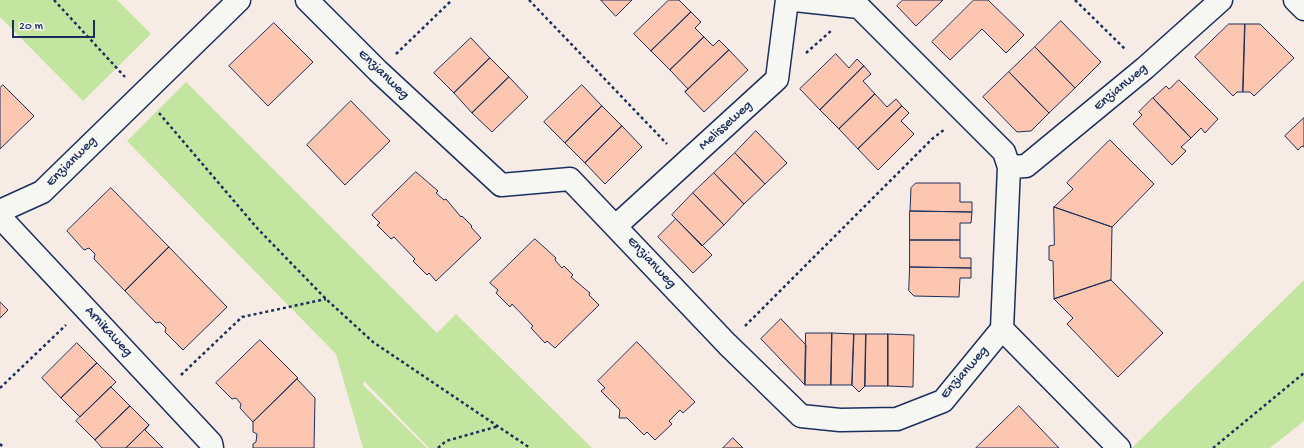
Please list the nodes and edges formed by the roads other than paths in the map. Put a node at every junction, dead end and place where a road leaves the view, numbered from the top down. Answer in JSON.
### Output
{"nodes":[{"id":1,"x":239,"y":0,"type":"edge"},
{"id":2,"x":308,"y":0,"type":"edge"},
{"id":3,"x":787,"y":0,"type":"edge"},
{"id":4,"x":794,"y":0,"type":"edge"},
{"id":5,"x":1221,"y":0,"type":"edge"},
{"id":6,"x":1295,"y":0,"type":"edge"},
{"id":7,"x":1304,"y":9,"type":"edge"},
{"id":8,"x":1009,"y":167,"type":"junction"},
{"id":9,"x":0,"y":211,"type":"edge"},
{"id":10,"x":0,"y":217,"type":"edge"},
{"id":11,"x":616,"y":226,"type":"junction"},
{"id":12,"x":1002,"y":328,"type":"junction"},
{"id":13,"x":212,"y":448,"type":"edge"},
{"id":14,"x":1119,"y":448,"type":"edge"}],
"edges":[{"from":1,"to":9,"type":"street","name":"Enzianweg"},
{"from":2,"to":11,"type":"street","name":"Enzianweg"},
{"from":3,"to":11,"type":"street","name":"Melisseweg"},
{"from":4,"to":8,"type":"street"},
{"from":5,"to":8,"type":"street","name":"Enzianweg"},
{"from":6,"to":7,"type":"street"},
{"from":8,"to":12,"type":"street"},
{"from":10,"to":13,"type":"street","name":"Arnikaweg"},
{"from":11,"to":12,"type":"street","name":"Enzianweg"},
{"from":12,"to":14,"type":"street"}]}
